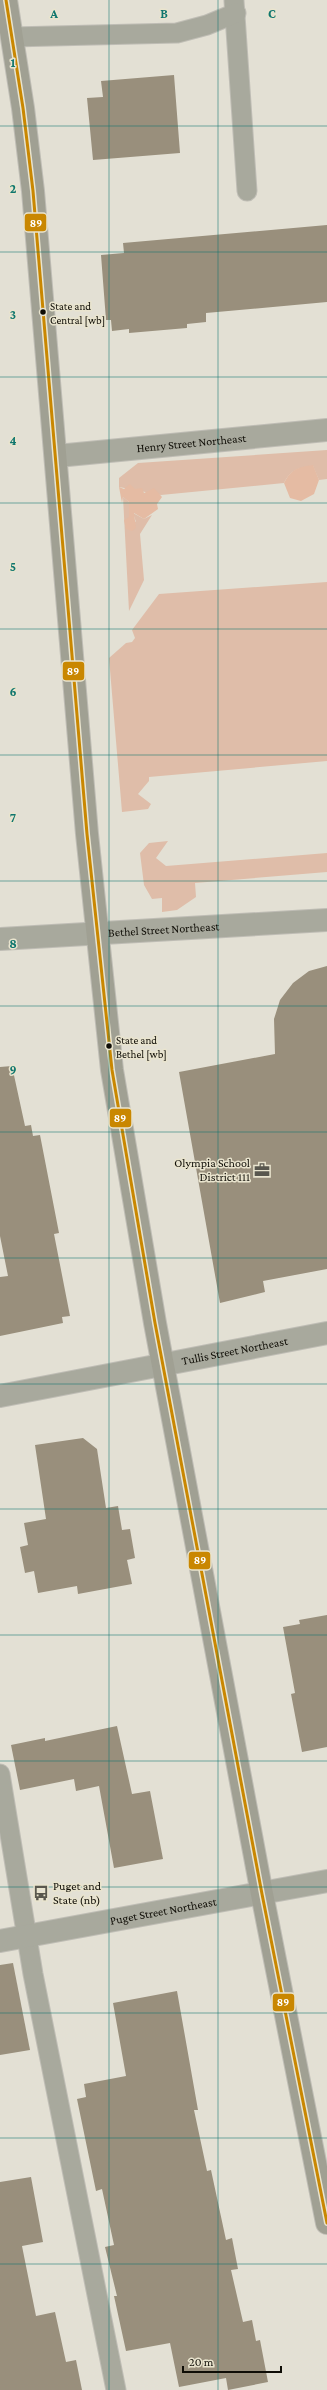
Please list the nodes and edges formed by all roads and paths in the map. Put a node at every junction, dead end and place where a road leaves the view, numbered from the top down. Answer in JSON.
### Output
{"nodes":[{"id":1,"x":6,"y":0,"type":"edge"},
{"id":2,"x":235,"y":6,"type":"edge"},
{"id":3,"x":12,"y":37,"type":"junction"},
{"id":4,"x":246,"y":191,"type":"dead end"},
{"id":5,"x":327,"y":430,"type":"edge"},
{"id":6,"x":56,"y":456,"type":"junction"},
{"id":7,"x":327,"y":920,"type":"edge"},
{"id":8,"x":96,"y":932,"type":"junction"},
{"id":9,"x":0,"y":939,"type":"edge"},
{"id":10,"x":327,"y":1332,"type":"edge"},
{"id":11,"x":163,"y":1363,"type":"junction"},
{"id":12,"x":0,"y":1396,"type":"edge"},
{"id":13,"x":0,"y":1774,"type":"edge"},
{"id":14,"x":327,"y":1881,"type":"edge"},
{"id":15,"x":262,"y":1894,"type":"junction"},
{"id":16,"x":27,"y":1936,"type":"junction"},
{"id":17,"x":0,"y":1941,"type":"edge"},
{"id":18,"x":327,"y":2224,"type":"edge"},
{"id":19,"x":116,"y":2390,"type":"edge"}],
"edges":[{"from":1,"to":3,"type":"main road"},
{"from":2,"to":3,"type":"lane"},
{"from":2,"to":4,"type":"lane"},
{"from":3,"to":6,"type":"main road"},
{"from":5,"to":6,"type":"street","name":"Henry Street Northeast"},
{"from":6,"to":8,"type":"main road"},
{"from":7,"to":8,"type":"street","name":"Bethel Street Northeast"},
{"from":8,"to":9,"type":"street","name":"Bethel Street Northeast"},
{"from":8,"to":11,"type":"main road"},
{"from":10,"to":11,"type":"street","name":"Tullis Street Northeast"},
{"from":11,"to":12,"type":"street","name":"Tullis Street Northeast"},
{"from":11,"to":15,"type":"main road"},
{"from":13,"to":16,"type":"lane"},
{"from":14,"to":15,"type":"street","name":"Puget Street Northeast"},
{"from":15,"to":16,"type":"street","name":"Puget Street Northeast"},
{"from":15,"to":18,"type":"main road"},
{"from":16,"to":17,"type":"street","name":"Puget Street Northeast"},
{"from":16,"to":19,"type":"lane"}]}
